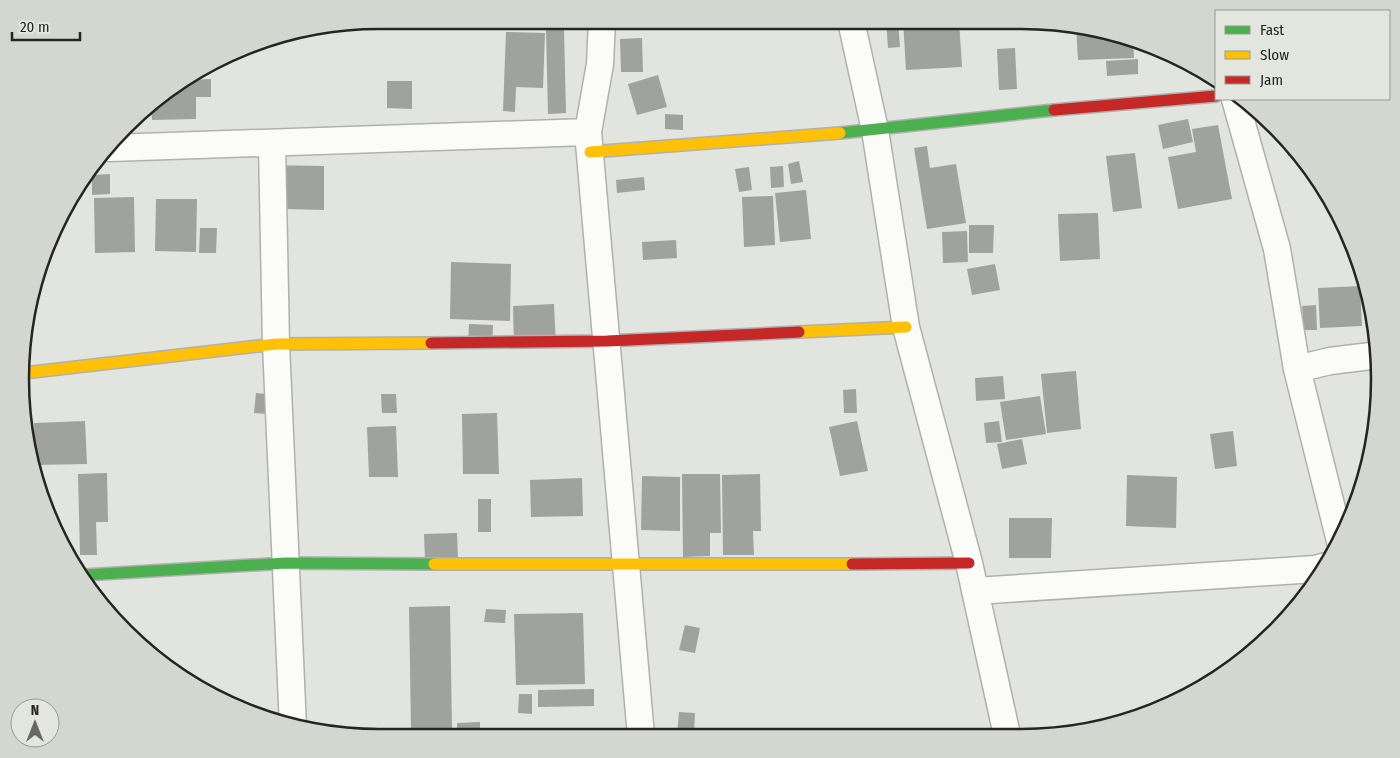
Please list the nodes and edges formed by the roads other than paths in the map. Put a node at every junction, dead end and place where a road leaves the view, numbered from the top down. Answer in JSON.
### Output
{"nodes":[{"id":1,"x":602,"y":29,"type":"edge"},
{"id":2,"x":853,"y":29,"type":"edge"},
{"id":3,"x":1215,"y":96,"type":"edge"},
{"id":4,"x":1236,"y":103,"type":"edge"},
{"id":5,"x":875,"y":130,"type":"junction"},
{"id":6,"x":589,"y":142,"type":"junction"},
{"id":7,"x":272,"y":144,"type":"junction"},
{"id":8,"x":116,"y":148,"type":"edge"},
{"id":9,"x":906,"y":327,"type":"junction"},
{"id":10,"x":607,"y":341,"type":"junction"},
{"id":11,"x":276,"y":344,"type":"junction"},
{"id":12,"x":1371,"y":357,"type":"edge"},
{"id":13,"x":1297,"y":370,"type":"junction"},
{"id":14,"x":29,"y":372,"type":"edge"},
{"id":15,"x":1337,"y":530,"type":"edge"},
{"id":16,"x":286,"y":563,"type":"junction"},
{"id":17,"x":969,"y":563,"type":"junction"},
{"id":18,"x":625,"y":565,"type":"junction"},
{"id":19,"x":1315,"y":569,"type":"edge"},
{"id":20,"x":89,"y":575,"type":"edge"},
{"id":21,"x":975,"y":591,"type":"junction"},
{"id":22,"x":293,"y":718,"type":"edge"},
{"id":23,"x":640,"y":729,"type":"edge"},
{"id":24,"x":1007,"y":729,"type":"edge"}],
"edges":[{"from":1,"to":6,"type":"street"},
{"from":2,"to":5,"type":"street"},
{"from":3,"to":5,"type":"street"},
{"from":4,"to":13,"type":"street"},
{"from":5,"to":6,"type":"street"},
{"from":5,"to":9,"type":"street"},
{"from":6,"to":7,"type":"street"},
{"from":6,"to":10,"type":"street"},
{"from":7,"to":8,"type":"street"},
{"from":7,"to":11,"type":"street"},
{"from":9,"to":10,"type":"street"},
{"from":9,"to":17,"type":"street"},
{"from":10,"to":11,"type":"street"},
{"from":10,"to":18,"type":"street"},
{"from":11,"to":14,"type":"street"},
{"from":11,"to":16,"type":"street"},
{"from":12,"to":13,"type":"street"},
{"from":13,"to":15,"type":"street"},
{"from":16,"to":18,"type":"street"},
{"from":16,"to":20,"type":"street"},
{"from":16,"to":22,"type":"street"},
{"from":17,"to":18,"type":"street"},
{"from":17,"to":21,"type":"street"},
{"from":18,"to":23,"type":"street"},
{"from":19,"to":21,"type":"street"},
{"from":21,"to":24,"type":"street"}]}
